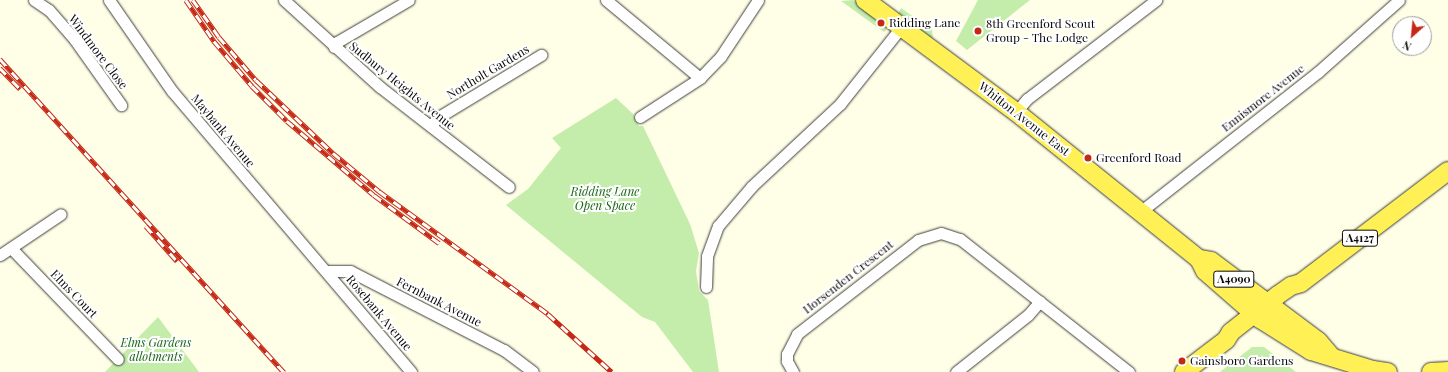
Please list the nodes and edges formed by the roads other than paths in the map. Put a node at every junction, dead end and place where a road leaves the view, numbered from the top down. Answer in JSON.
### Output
{"nodes":[{"id":1,"x":34,"y":0,"type":"edge"},
{"id":2,"x":109,"y":0,"type":"edge"},
{"id":3,"x":284,"y":0,"type":"edge"},
{"id":4,"x":409,"y":0,"type":"edge"},
{"id":5,"x":606,"y":0,"type":"edge"},
{"id":6,"x":758,"y":0,"type":"edge"},
{"id":7,"x":864,"y":0,"type":"edge"},
{"id":8,"x":1156,"y":0,"type":"edge"},
{"id":9,"x":1398,"y":0,"type":"edge"},
{"id":10,"x":902,"y":26,"type":"junction"},
{"id":11,"x":334,"y":47,"type":"junction"},
{"id":12,"x":542,"y":55,"type":"dead end"},
{"id":13,"x":700,"y":78,"type":"junction"},
{"id":14,"x":121,"y":105,"type":"dead end"},
{"id":15,"x":1016,"y":112,"type":"junction"},
{"id":16,"x":640,"y":117,"type":"dead end"},
{"id":17,"x":431,"y":126,"type":"junction"},
{"id":18,"x":1448,"y":171,"type":"edge"},
{"id":19,"x":509,"y":187,"type":"dead end"},
{"id":20,"x":1140,"y":212,"type":"junction"},
{"id":21,"x":61,"y":214,"type":"dead end"},
{"id":22,"x":11,"y":248,"type":"junction"},
{"id":23,"x":0,"y":255,"type":"edge"},
{"id":24,"x":1199,"y":259,"type":"junction"},
{"id":25,"x":327,"y":271,"type":"junction"},
{"id":26,"x":706,"y":287,"type":"dead end"},
{"id":27,"x":1040,"y":301,"type":"junction"},
{"id":28,"x":1271,"y":306,"type":"junction"},
{"id":29,"x":1256,"y":317,"type":"junction"},
{"id":30,"x":1331,"y":356,"type":"junction"},
{"id":31,"x":118,"y":359,"type":"dead end"},
{"id":32,"x":791,"y":370,"type":"edge"},
{"id":33,"x":411,"y":372,"type":"edge"},
{"id":34,"x":533,"y":372,"type":"edge"},
{"id":35,"x":956,"y":372,"type":"edge"},
{"id":36,"x":1128,"y":372,"type":"edge"},
{"id":37,"x":1184,"y":372,"type":"edge"},
{"id":38,"x":1388,"y":372,"type":"edge"},
{"id":39,"x":1431,"y":372,"type":"edge"},
{"id":40,"x":1448,"y":372,"type":"edge"}],
"edges":[{"from":1,"to":14,"type":"street","name":"Windmore Close"},
{"from":2,"to":25,"type":"street","name":"Maybank Avenue"},
{"from":3,"to":11,"type":"street","name":"Sudbury Heights Avenue"},
{"from":4,"to":11,"type":"street"},
{"from":5,"to":13,"type":"street"},
{"from":6,"to":13,"type":"street"},
{"from":7,"to":10,"type":"main road","name":"Whitton Avenue East","number":"A4090"},
{"from":8,"to":15,"type":"street"},
{"from":9,"to":20,"type":"street","name":"Ennismore Avenue"},
{"from":10,"to":15,"type":"main road","name":"Whitton Avenue East","number":"A4090"},
{"from":10,"to":26,"type":"street"},
{"from":11,"to":17,"type":"street","name":"Sudbury Heights Avenue"},
{"from":12,"to":17,"type":"street","name":"Northolt Gardens"},
{"from":13,"to":16,"type":"street"},
{"from":15,"to":20,"type":"main road","name":"Whitton Avenue East","number":"A4090"},
{"from":17,"to":19,"type":"street","name":"Sudbury Heights Avenue"},
{"from":18,"to":28,"type":"main road","number":"A4127"},
{"from":20,"to":24,"type":"main road","name":"Whitton Avenue East","number":"A4090"},
{"from":21,"to":22,"type":"street"},
{"from":22,"to":23,"type":"street"},
{"from":22,"to":31,"type":"street","name":"Elms Court"},
{"from":24,"to":28,"type":"main road","name":"Whitton Avenue East","number":"A4090"},
{"from":24,"to":29,"type":"main road","name":"Whitton Avenue East","number":"A4090"},
{"from":25,"to":33,"type":"street","name":"Rosebank Avenue"},
{"from":25,"to":34,"type":"street","name":"Fernbank Avenue"},
{"from":27,"to":32,"type":"street","name":"Horsenden Crescent"},
{"from":27,"to":35,"type":"street"},
{"from":27,"to":36,"type":"street"},
{"from":28,"to":29,"type":"main road","number":"A4127"},
{"from":28,"to":30,"type":"main road","number":"A4090"},
{"from":29,"to":30,"type":"main road","number":"A4090"},
{"from":29,"to":37,"type":"main road","number":"A4127"},
{"from":30,"to":38,"type":"main road","number":"A4090"},
{"from":39,"to":40,"type":"main road"}]}
